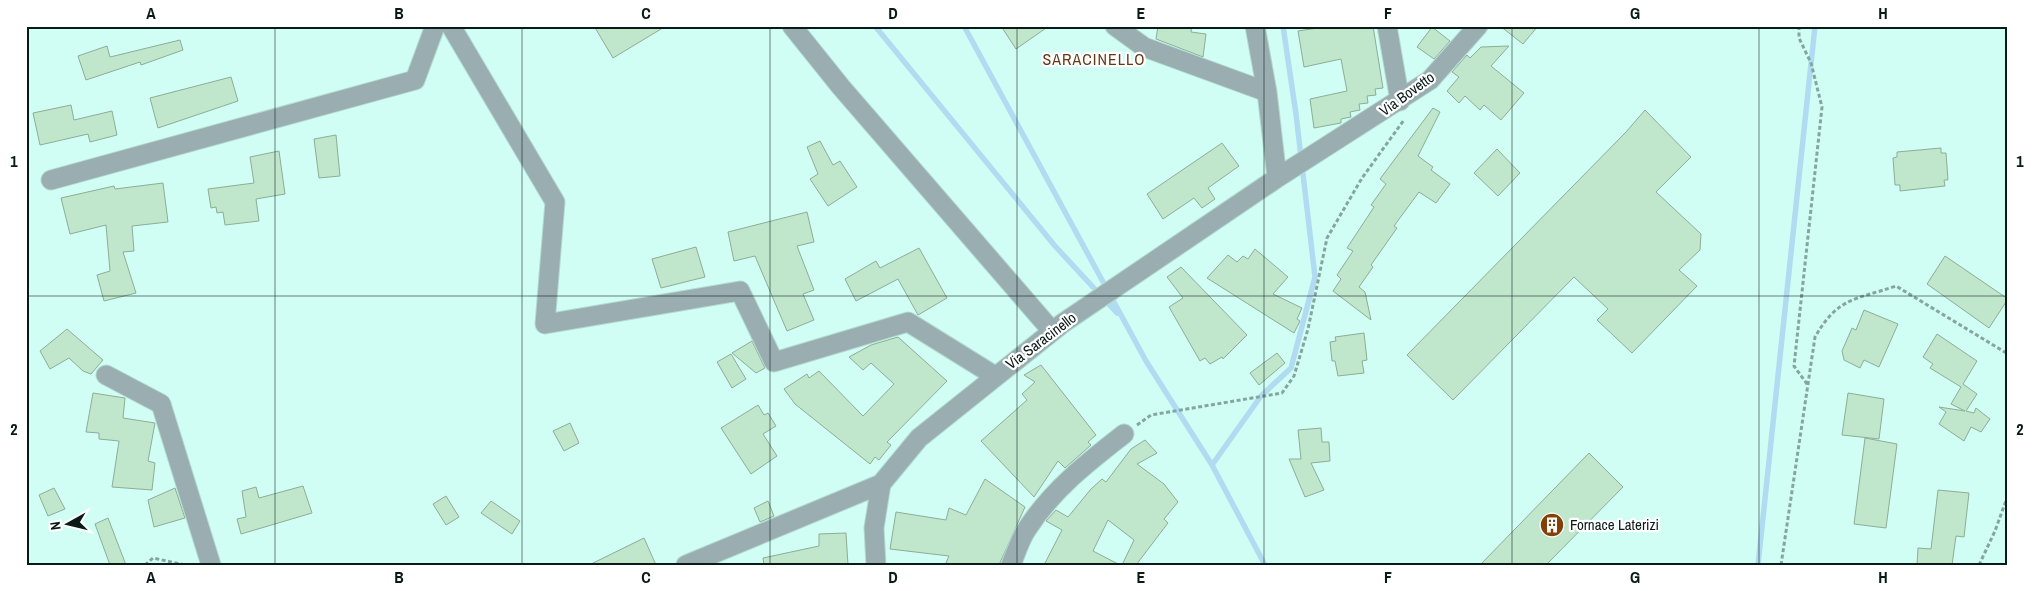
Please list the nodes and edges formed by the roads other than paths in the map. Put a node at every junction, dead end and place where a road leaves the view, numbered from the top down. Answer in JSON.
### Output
{"nodes":[{"id":1,"x":435,"y":26,"type":"edge"},
{"id":2,"x":451,"y":26,"type":"edge"},
{"id":3,"x":792,"y":26,"type":"edge"},
{"id":4,"x":1115,"y":26,"type":"edge"},
{"id":5,"x":1255,"y":26,"type":"edge"},
{"id":6,"x":1387,"y":26,"type":"edge"},
{"id":7,"x":1478,"y":26,"type":"edge"},
{"id":8,"x":1266,"y":92,"type":"junction"},
{"id":9,"x":1404,"y":108,"type":"junction"},
{"id":10,"x":1282,"y":175,"type":"junction"},
{"id":11,"x":51,"y":180,"type":"dead end"},
{"id":12,"x":1057,"y":327,"type":"junction"},
{"id":13,"x":106,"y":375,"type":"dead end"},
{"id":14,"x":995,"y":376,"type":"junction"},
{"id":15,"x":1124,"y":434,"type":"road end"},
{"id":16,"x":881,"y":484,"type":"junction"},
{"id":17,"x":211,"y":565,"type":"edge"},
{"id":18,"x":686,"y":565,"type":"edge"},
{"id":19,"x":876,"y":565,"type":"edge"},
{"id":20,"x":1011,"y":565,"type":"edge"}],
"edges":[{"from":1,"to":11,"type":"street"},
{"from":2,"to":14,"type":"street"},
{"from":3,"to":12,"type":"street"},
{"from":4,"to":8,"type":"street"},
{"from":5,"to":8,"type":"street"},
{"from":6,"to":9,"type":"street"},
{"from":7,"to":9,"type":"street","name":"Via Bovetto"},
{"from":8,"to":10,"type":"street"},
{"from":9,"to":10,"type":"street","name":"Via Bovetto"},
{"from":10,"to":12,"type":"street","name":"Via Saracinello"},
{"from":12,"to":14,"type":"street","name":"Via Saracinello"},
{"from":13,"to":17,"type":"street"},
{"from":14,"to":16,"type":"street","name":"Via Saracinello"},
{"from":15,"to":20,"type":"street"},
{"from":16,"to":18,"type":"street"},
{"from":16,"to":19,"type":"street"}]}
